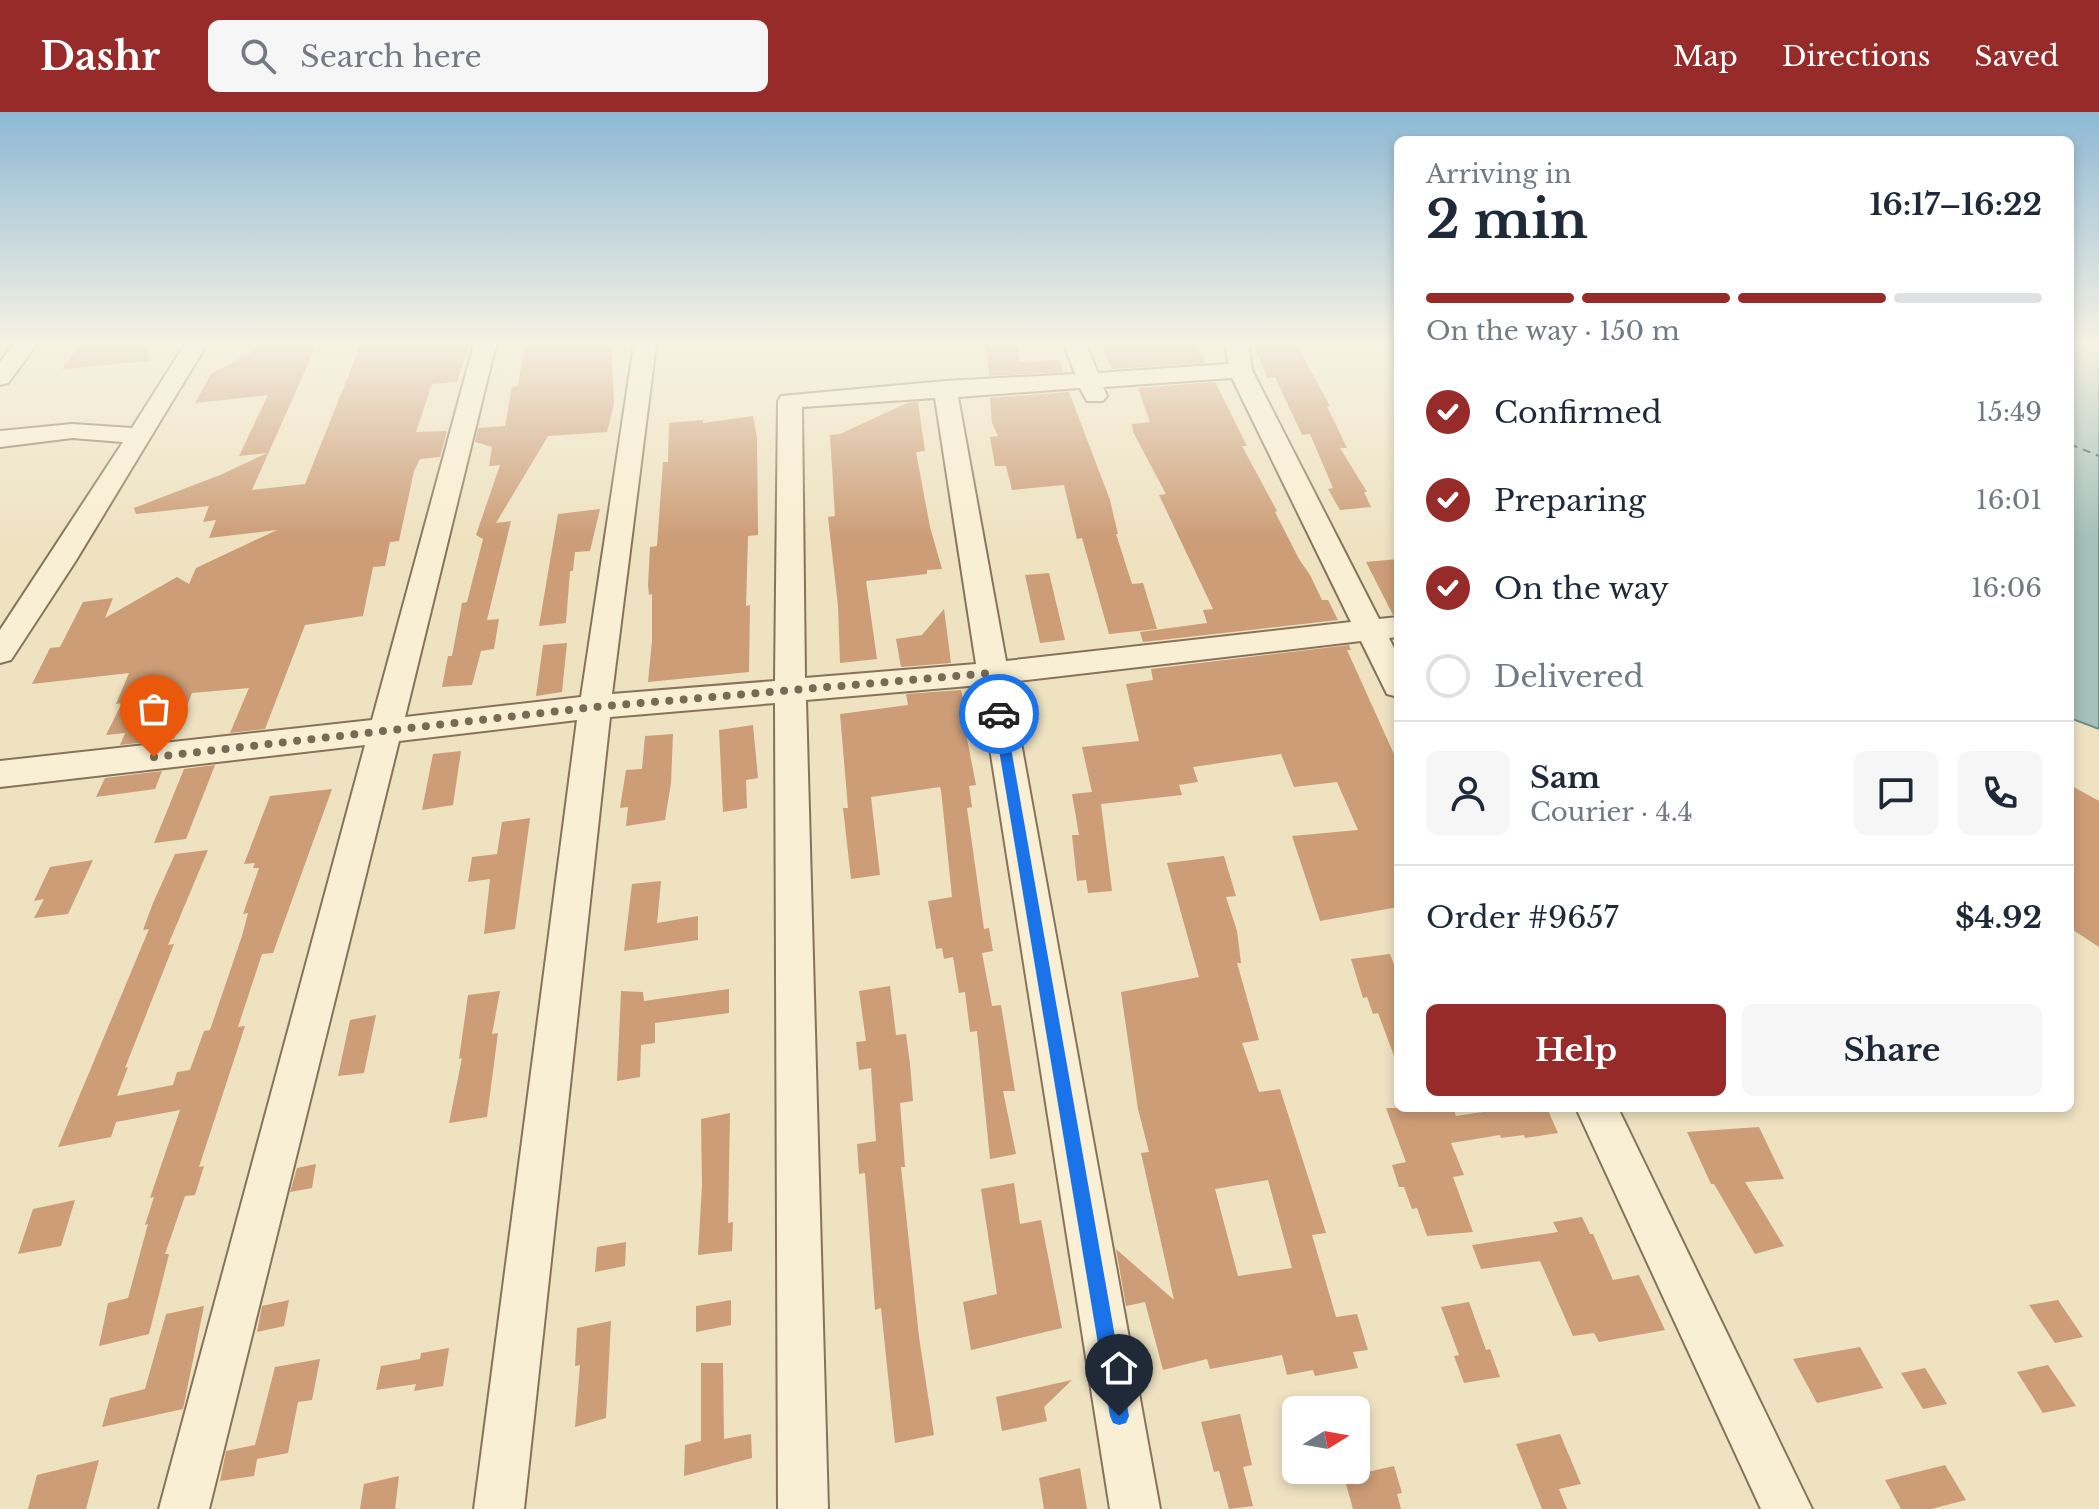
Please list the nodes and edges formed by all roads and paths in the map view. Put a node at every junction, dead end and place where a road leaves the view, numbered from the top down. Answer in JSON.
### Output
{"nodes":[{"id":1,"x":156,"y":409,"type":"edge"},
{"id":2,"x":468,"y":409,"type":"edge"},
{"id":3,"x":636,"y":409,"type":"edge"},
{"id":4,"x":790,"y":409,"type":"edge"},
{"id":5,"x":948,"y":409,"type":"edge"},
{"id":6,"x":1266,"y":409,"type":"edge"},
{"id":7,"x":140,"y":436,"type":"junction"},
{"id":8,"x":0,"y":439,"type":"edge"},
{"id":9,"x":1385,"y":629,"type":"edge"},
{"id":10,"x":0,"y":653,"type":"edge"},
{"id":11,"x":1394,"y":668,"type":"edge"},
{"id":12,"x":992,"y":673,"type":"junction"},
{"id":13,"x":790,"y":689,"type":"junction"},
{"id":14,"x":595,"y":707,"type":"junction"},
{"id":15,"x":384,"y":729,"type":"junction"},
{"id":16,"x":0,"y":774,"type":"edge"},
{"id":17,"x":1599,"y":1112,"type":"edge"},
{"id":18,"x":184,"y":1509,"type":"edge"},
{"id":19,"x":499,"y":1509,"type":"edge"},
{"id":20,"x":803,"y":1509,"type":"edge"},
{"id":21,"x":1135,"y":1509,"type":"edge"},
{"id":22,"x":1787,"y":1509,"type":"edge"}],
"edges":[{"from":1,"to":7,"type":"street"},
{"from":2,"to":15,"type":"street"},
{"from":3,"to":14,"type":"street"},
{"from":4,"to":13,"type":"street"},
{"from":5,"to":12,"type":"street"},
{"from":6,"to":9,"type":"street"},
{"from":7,"to":8,"type":"street"},
{"from":7,"to":10,"type":"street"},
{"from":9,"to":11,"type":"street"},
{"from":9,"to":12,"type":"street"},
{"from":12,"to":13,"type":"street"},
{"from":12,"to":21,"type":"street"},
{"from":13,"to":14,"type":"street"},
{"from":13,"to":20,"type":"street"},
{"from":14,"to":15,"type":"street"},
{"from":14,"to":19,"type":"street"},
{"from":15,"to":16,"type":"street"},
{"from":15,"to":18,"type":"street"},
{"from":17,"to":22,"type":"street"}]}
